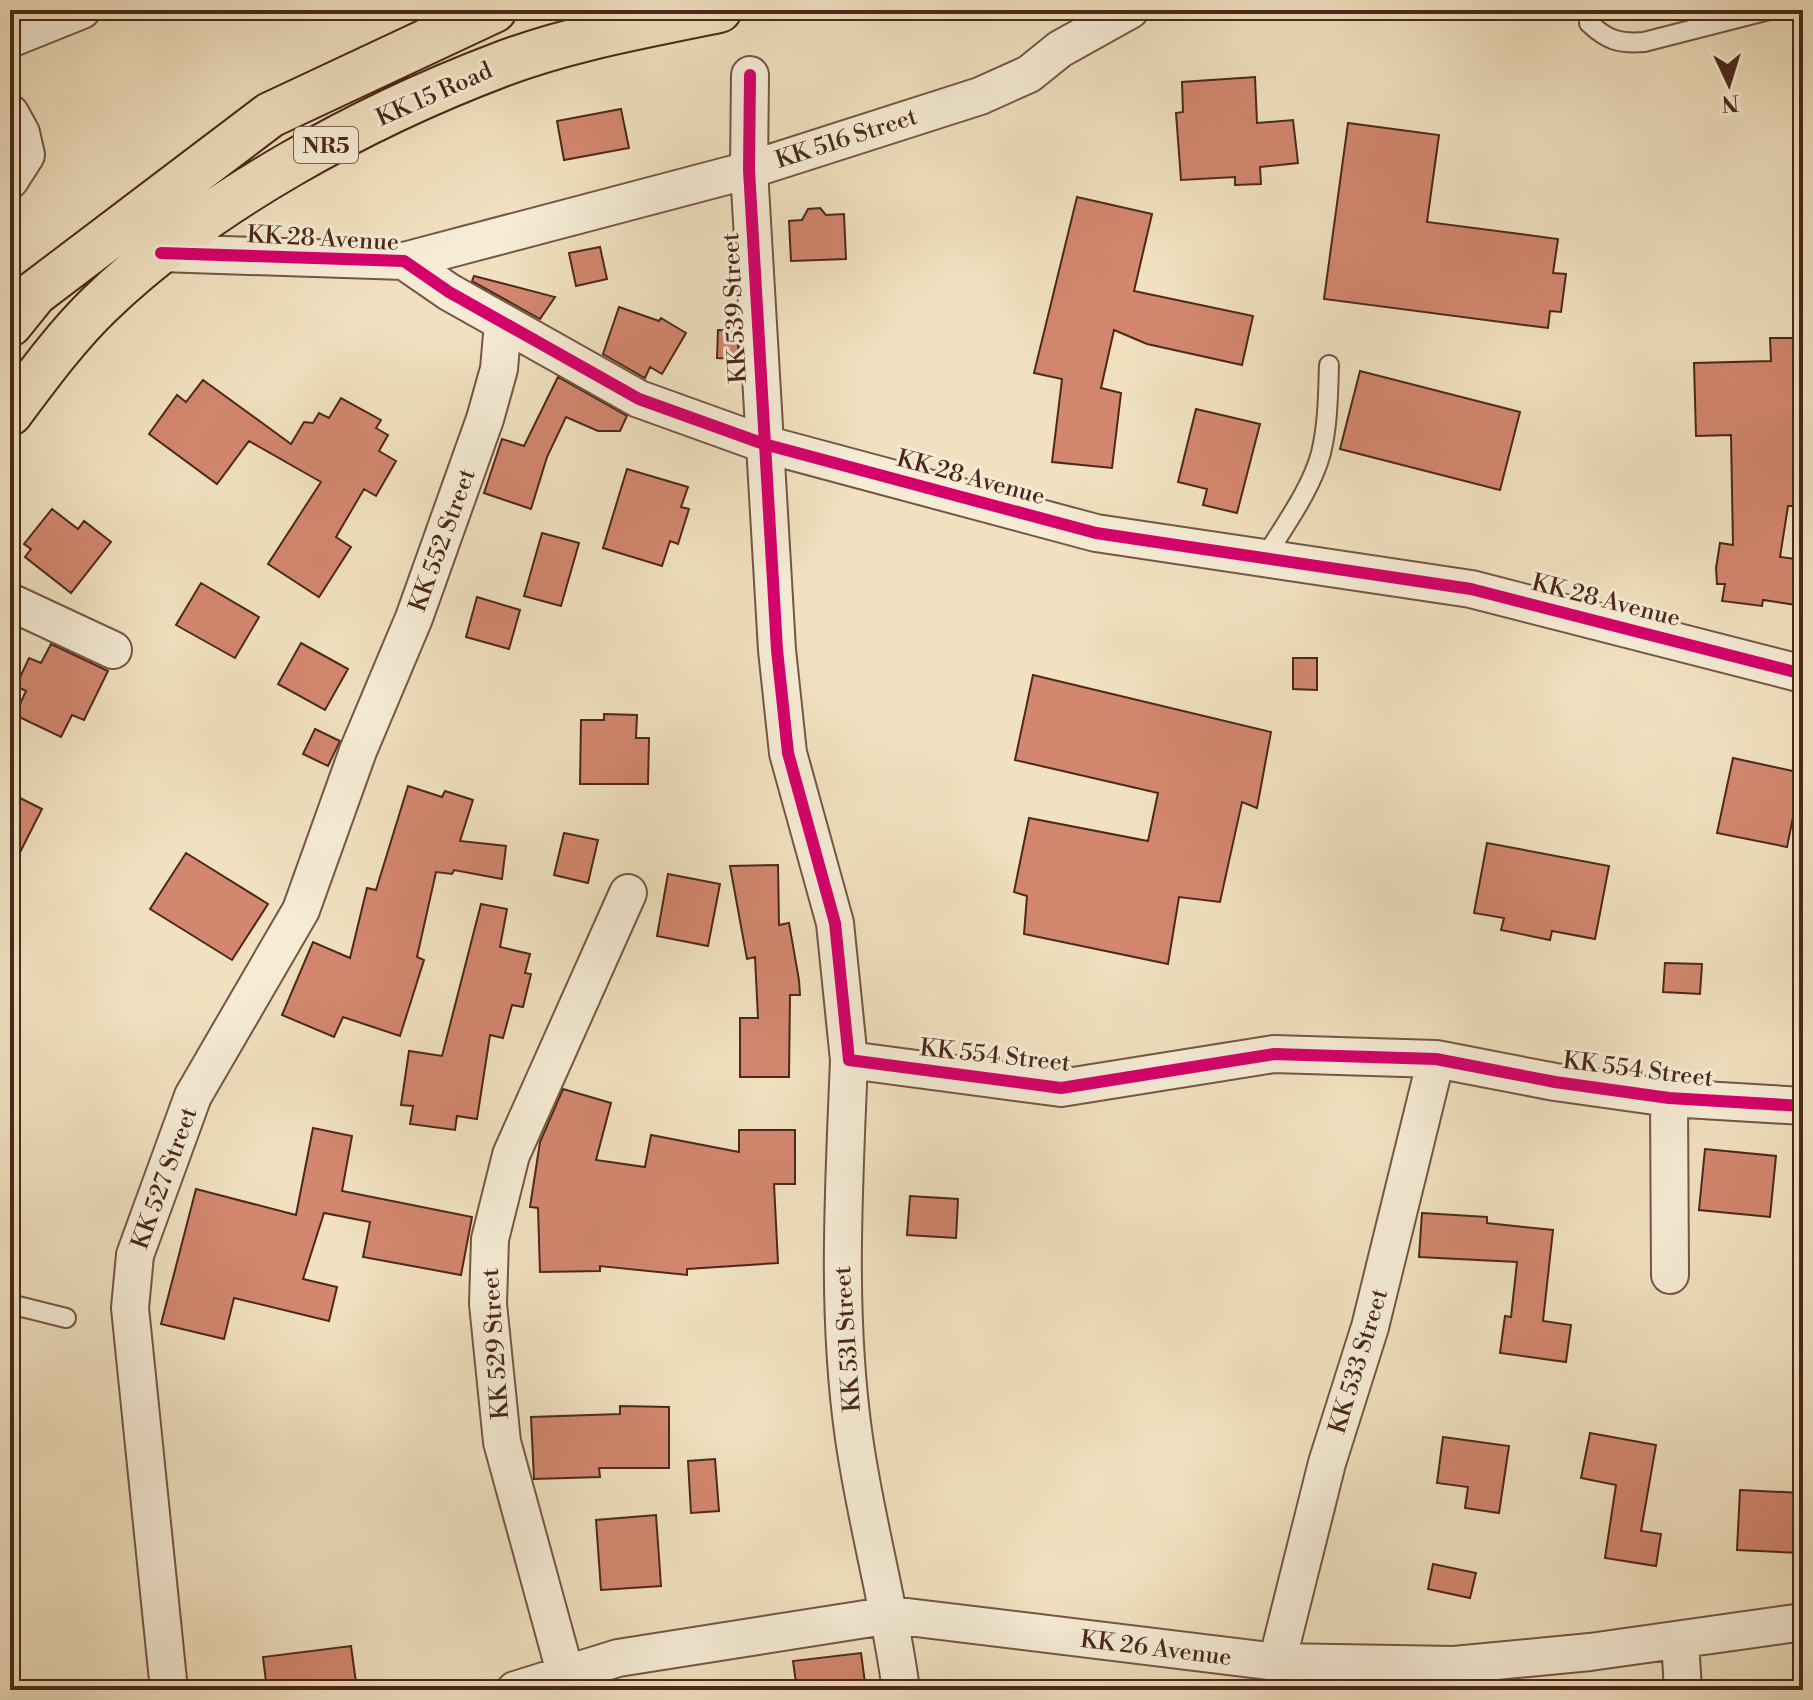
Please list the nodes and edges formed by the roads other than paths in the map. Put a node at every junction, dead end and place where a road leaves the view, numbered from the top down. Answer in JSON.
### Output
{"nodes":[{"id":1,"x":82,"y":10,"type":"edge"},
{"id":2,"x":494,"y":10,"type":"edge"},
{"id":3,"x":719,"y":10,"type":"edge"},
{"id":4,"x":1130,"y":10,"type":"edge"},
{"id":5,"x":1589,"y":10,"type":"edge"},
{"id":6,"x":1769,"y":10,"type":"edge"},
{"id":7,"x":10,"y":39,"type":"edge"},
{"id":8,"x":750,"y":75,"type":"dead end"},
{"id":9,"x":10,"y":113,"type":"edge"},
{"id":10,"x":749,"y":170,"type":"junction"},
{"id":11,"x":10,"y":180,"type":"edge"},
{"id":12,"x":161,"y":253,"type":"junction"},
{"id":13,"x":404,"y":261,"type":"junction"},
{"id":14,"x":503,"y":323,"type":"junction"},
{"id":15,"x":10,"y":324,"type":"edge"},
{"id":16,"x":1329,"y":365,"type":"dead end"},
{"id":17,"x":10,"y":413,"type":"edge"},
{"id":18,"x":764,"y":444,"type":"junction"},
{"id":19,"x":1264,"y":559,"type":"junction"},
{"id":20,"x":10,"y":602,"type":"edge"},
{"id":21,"x":113,"y":650,"type":"dead end"},
{"id":22,"x":1803,"y":674,"type":"edge"},
{"id":23,"x":358,"y":751,"type":"joint"},
{"id":24,"x":628,"y":893,"type":"dead end"},
{"id":25,"x":1436,"y":1059,"type":"junction"},
{"id":26,"x":849,"y":1060,"type":"junction"},
{"id":27,"x":1669,"y":1098,"type":"junction"},
{"id":28,"x":1803,"y":1106,"type":"edge"},
{"id":29,"x":1670,"y":1275,"type":"dead end"},
{"id":30,"x":10,"y":1304,"type":"edge"},
{"id":31,"x":66,"y":1318,"type":"dead end"},
{"id":32,"x":891,"y":1615,"type":"junction"},
{"id":33,"x":1803,"y":1622,"type":"edge"},
{"id":34,"x":1680,"y":1640,"type":"junction"},
{"id":35,"x":1277,"y":1662,"type":"junction"},
{"id":36,"x":565,"y":1672,"type":"junction"},
{"id":37,"x":620,"y":1674,"type":"edge"},
{"id":38,"x":1452,"y":1678,"type":"edge"},
{"id":39,"x":169,"y":1690,"type":"edge"},
{"id":40,"x":515,"y":1690,"type":"edge"},
{"id":41,"x":901,"y":1690,"type":"edge"},
{"id":42,"x":1683,"y":1690,"type":"edge"}],
"edges":[{"from":1,"to":7,"type":"street"},
{"from":2,"to":15,"type":"highway","name":"KK 15 Road","number":"NR5"},
{"from":3,"to":12,"type":"highway","name":"KK 15 Road","number":"NR5"},
{"from":4,"to":10,"type":"street","name":"KK 516 Street"},
{"from":5,"to":6,"type":"lane"},
{"from":8,"to":10,"type":"street","name":"KK 539 Street"},
{"from":9,"to":11,"type":"street"},
{"from":10,"to":13,"type":"street","name":"KK 516 Street"},
{"from":10,"to":18,"type":"street","name":"KK 539 Street"},
{"from":12,"to":13,"type":"street","name":"KK 28 Avenue"},
{"from":12,"to":17,"type":"highway","name":"KK 15 Road","number":"NR5"},
{"from":13,"to":14,"type":"street","name":"KK 28 Avenue"},
{"from":14,"to":18,"type":"street","name":"KK 28 Avenue"},
{"from":14,"to":23,"type":"street","name":"KK 552 Street"},
{"from":16,"to":19,"type":"lane"},
{"from":18,"to":19,"type":"street","name":"KK 28 Avenue"},
{"from":18,"to":26,"type":"street"},
{"from":19,"to":22,"type":"street","name":"KK 28 Avenue"},
{"from":20,"to":21,"type":"street"},
{"from":23,"to":39,"type":"street","name":"KK 527 Street"},
{"from":24,"to":36,"type":"street","name":"KK 529 Street"},
{"from":25,"to":26,"type":"street","name":"KK 554 Street"},
{"from":25,"to":27,"type":"street","name":"KK 554 Street"},
{"from":25,"to":35,"type":"street","name":"KK 533 Street"},
{"from":26,"to":32,"type":"street","name":"KK 531 Street"},
{"from":27,"to":28,"type":"street","name":"KK 554 Street"},
{"from":27,"to":29,"type":"street"},
{"from":30,"to":31,"type":"lane"},
{"from":32,"to":35,"type":"street","name":"KK 26 Avenue"},
{"from":32,"to":37,"type":"street","name":"KK 26 Avenue"},
{"from":32,"to":41,"type":"street","name":"KK 531 Street"},
{"from":33,"to":34,"type":"street","name":"KK 26 Avenue"},
{"from":34,"to":38,"type":"street","name":"KK 26 Avenue"},
{"from":34,"to":42,"type":"street"},
{"from":35,"to":38,"type":"street","name":"KK 26 Avenue"},
{"from":36,"to":37,"type":"street","name":"KK 26 Avenue"},
{"from":36,"to":40,"type":"street","name":"KK 26 Avenue"}]}
